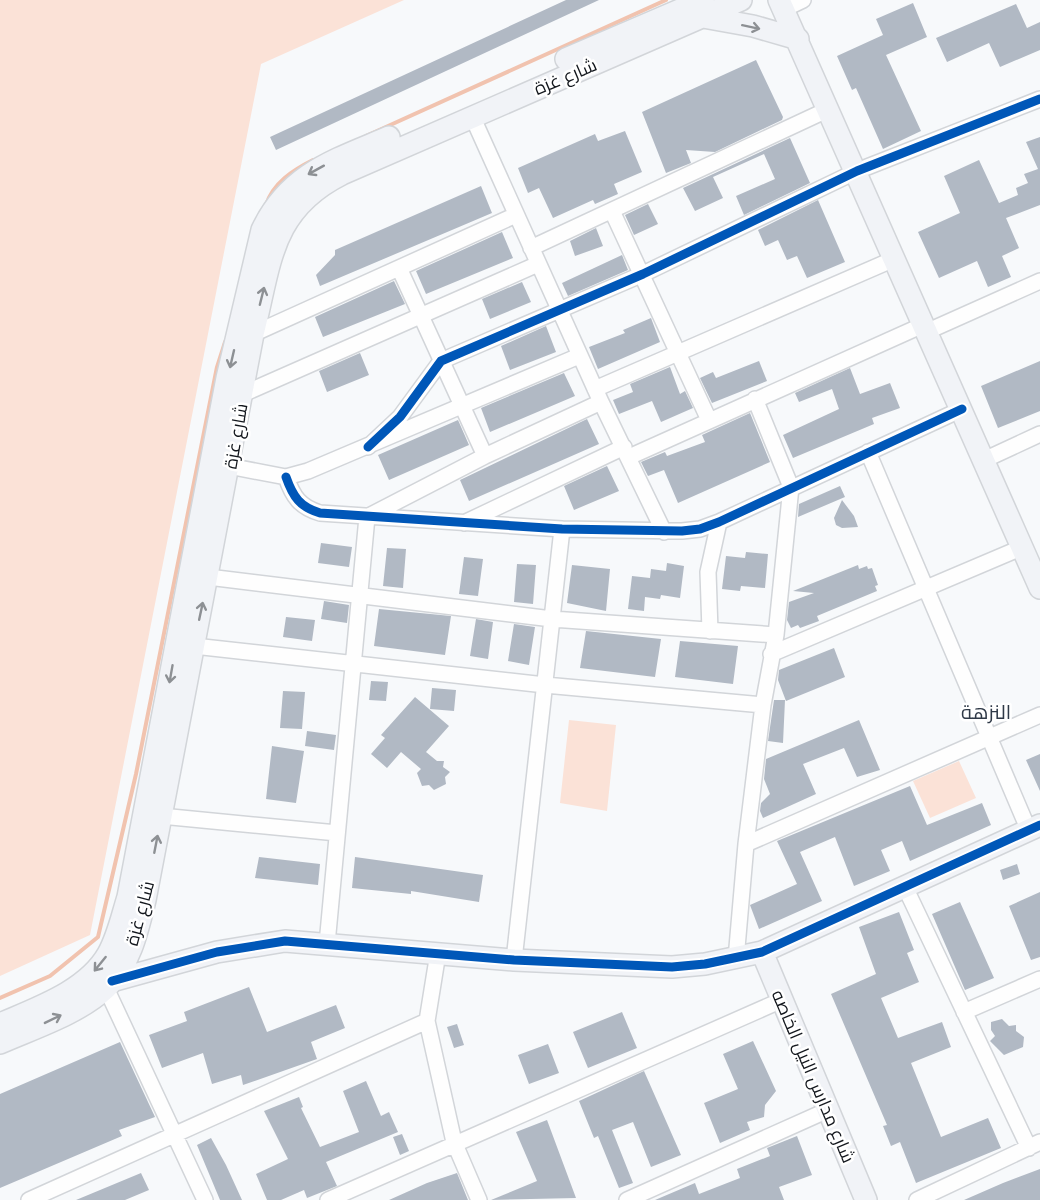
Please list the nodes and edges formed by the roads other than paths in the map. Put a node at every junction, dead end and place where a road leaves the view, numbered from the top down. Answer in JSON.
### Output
{"nodes":[{"id":1,"x":741,"y":0,"type":"edge"},
{"id":2,"x":803,"y":0,"type":"edge"},
{"id":3,"x":781,"y":4,"type":"edge"},
{"id":4,"x":701,"y":5,"type":"edge"},
{"id":5,"x":798,"y":39,"type":"junction"},
{"id":6,"x":1040,"y":99,"type":"edge"},
{"id":7,"x":829,"y":109,"type":"junction"},
{"id":8,"x":472,"y":116,"type":"junction"},
{"id":9,"x":857,"y":171,"type":"junction"},
{"id":10,"x":612,"y":211,"type":"junction"},
{"id":11,"x":516,"y":215,"type":"junction"},
{"id":12,"x":531,"y":248,"type":"junction"},
{"id":13,"x":894,"y":259,"type":"junction"},
{"id":14,"x":538,"y":264,"type":"junction"},
{"id":15,"x":400,"y":270,"type":"junction"},
{"id":16,"x":643,"y":274,"type":"junction"},
{"id":17,"x":1040,"y":281,"type":"edge"},
{"id":18,"x":559,"y":311,"type":"junction"},
{"id":19,"x":422,"y":317,"type":"junction"},
{"id":20,"x":925,"y":329,"type":"junction"},
{"id":21,"x":253,"y":334,"type":"junction"},
{"id":22,"x":679,"y":352,"type":"junction"},
{"id":23,"x":579,"y":356,"type":"junction"},
{"id":24,"x":441,"y":361,"type":"junction"},
{"id":25,"x":243,"y":394,"type":"junction"},
{"id":26,"x":598,"y":395,"type":"junction"},
{"id":27,"x":755,"y":399,"type":"junction"},
{"id":28,"x":462,"y":406,"type":"junction"},
{"id":29,"x":962,"y":408,"type":"junction"},
{"id":30,"x":709,"y":420,"type":"junction"},
{"id":31,"x":1040,"y":434,"type":"edge"},
{"id":32,"x":368,"y":447,"type":"junction"},
{"id":33,"x":626,"y":452,"type":"junction"},
{"id":34,"x":868,"y":452,"type":"junction"},
{"id":35,"x":485,"y":456,"type":"junction"},
{"id":36,"x":984,"y":460,"type":"junction"},
{"id":37,"x":221,"y":464,"type":"junction"},
{"id":38,"x":286,"y":477,"type":"junction"},
{"id":39,"x":791,"y":487,"type":"junction"},
{"id":40,"x":367,"y":517,"type":"junction"},
{"id":41,"x":719,"y":522,"type":"junction"},
{"id":42,"x":462,"y":524,"type":"junction"},
{"id":43,"x":562,"y":529,"type":"junction"},
{"id":44,"x":664,"y":532,"type":"junction"},
{"id":45,"x":1023,"y":548,"type":"junction"},
{"id":46,"x":208,"y":577,"type":"junction"},
{"id":47,"x":1040,"y":588,"type":"edge"},
{"id":48,"x":927,"y":590,"type":"junction"},
{"id":49,"x":360,"y":596,"type":"junction"},
{"id":50,"x":552,"y":619,"type":"junction"},
{"id":51,"x":710,"y":631,"type":"junction"},
{"id":52,"x":776,"y":636,"type":"junction"},
{"id":53,"x":194,"y":646,"type":"junction"},
{"id":54,"x":771,"y":654,"type":"junction"},
{"id":55,"x":353,"y":663,"type":"junction"},
{"id":56,"x":545,"y":685,"type":"junction"},
{"id":57,"x":763,"y":705,"type":"junction"},
{"id":58,"x":1040,"y":715,"type":"edge"},
{"id":59,"x":991,"y":737,"type":"junction"},
{"id":60,"x":161,"y":816,"type":"junction"},
{"id":61,"x":1034,"y":828,"type":"edge"},
{"id":62,"x":337,"y":832,"type":"junction"},
{"id":63,"x":746,"y":844,"type":"junction"},
{"id":64,"x":905,"y":887,"type":"junction"},
{"id":65,"x":327,"y":944,"type":"junction"},
{"id":66,"x":762,"y":952,"type":"junction"},
{"id":67,"x":438,"y":953,"type":"junction"},
{"id":68,"x":736,"y":959,"type":"junction"},
{"id":69,"x":514,"y":960,"type":"junction"},
{"id":70,"x":1040,"y":979,"type":"edge"},
{"id":71,"x":109,"y":984,"type":"junction"},
{"id":72,"x":782,"y":1000,"type":"junction"},
{"id":73,"x":964,"y":1012,"type":"junction"},
{"id":74,"x":427,"y":1021,"type":"junction"},
{"id":75,"x":0,"y":1024,"type":"edge"},
{"id":76,"x":0,"y":1043,"type":"edge"},
{"id":77,"x":828,"y":1110,"type":"junction"},
{"id":78,"x":175,"y":1134,"type":"junction"},
{"id":79,"x":454,"y":1143,"type":"junction"},
{"id":80,"x":1034,"y":1145,"type":"edge"},
{"id":81,"x":29,"y":1200,"type":"edge"},
{"id":82,"x":205,"y":1200,"type":"edge"},
{"id":83,"x":328,"y":1200,"type":"edge"},
{"id":84,"x":479,"y":1200,"type":"edge"},
{"id":85,"x":627,"y":1200,"type":"edge"},
{"id":86,"x":866,"y":1200,"type":"edge"},
{"id":87,"x":917,"y":1200,"type":"edge"}],
"edges":[{"from":1,"to":4,"type":"main road"},
{"from":2,"to":3,"type":"street"},
{"from":3,"to":5,"type":"main road"},
{"from":4,"to":5,"type":"main road","one_way":true},
{"from":4,"to":8,"type":"main road","name":"شارع غزة"},
{"from":4,"to":37,"type":"main road","name":"شارع غزة","one_way":true},
{"from":5,"to":7,"type":"main road"},
{"from":6,"to":9,"type":"street"},
{"from":7,"to":9,"type":"main road"},
{"from":7,"to":10,"type":"street"},
{"from":8,"to":11,"type":"street"},
{"from":21,"to":8,"type":"main road","name":"شارع غزة","one_way":true},
{"from":9,"to":13,"type":"main road"},
{"from":9,"to":16,"type":"street"},
{"from":10,"to":12,"type":"street"},
{"from":10,"to":16,"type":"street"},
{"from":11,"to":12,"type":"street"},
{"from":11,"to":15,"type":"street"},
{"from":12,"to":14,"type":"street"},
{"from":13,"to":20,"type":"main road"},
{"from":13,"to":22,"type":"street"},
{"from":14,"to":18,"type":"street"},
{"from":14,"to":19,"type":"street"},
{"from":15,"to":19,"type":"street"},
{"from":15,"to":21,"type":"street"},
{"from":16,"to":18,"type":"street"},
{"from":16,"to":22,"type":"street"},
{"from":17,"to":20,"type":"street"},
{"from":18,"to":23,"type":"street"},
{"from":18,"to":24,"type":"street"},
{"from":19,"to":24,"type":"street"},
{"from":19,"to":25,"type":"street"},
{"from":20,"to":27,"type":"street"},
{"from":20,"to":29,"type":"main road"},
{"from":21,"to":25,"type":"main road","name":"شارع غزة"},
{"from":22,"to":26,"type":"street"},
{"from":22,"to":30,"type":"street"},
{"from":23,"to":26,"type":"street"},
{"from":23,"to":28,"type":"street"},
{"from":24,"to":28,"type":"street"},
{"from":24,"to":32,"type":"street"},
{"from":25,"to":37,"type":"main road","name":"شارع غزة"},
{"from":26,"to":33,"type":"street"},
{"from":26,"to":35,"type":"street"},
{"from":27,"to":30,"type":"street"},
{"from":27,"to":39,"type":"street"},
{"from":28,"to":32,"type":"street"},
{"from":28,"to":35,"type":"street"},
{"from":29,"to":34,"type":"street"},
{"from":29,"to":36,"type":"main road"},
{"from":30,"to":33,"type":"street"},
{"from":31,"to":36,"type":"street"},
{"from":32,"to":38,"type":"street"},
{"from":33,"to":42,"type":"street"},
{"from":33,"to":44,"type":"street"},
{"from":34,"to":39,"type":"street"},
{"from":34,"to":48,"type":"street"},
{"from":35,"to":40,"type":"street"},
{"from":36,"to":45,"type":"main road"},
{"from":37,"to":38,"type":"street"},
{"from":37,"to":46,"type":"main road","name":"شارع غزة"},
{"from":37,"to":75,"type":"main road","name":"شارع غزة","one_way":true},
{"from":38,"to":40,"type":"street"},
{"from":39,"to":41,"type":"street"},
{"from":39,"to":52,"type":"street"},
{"from":40,"to":42,"type":"street"},
{"from":40,"to":49,"type":"street"},
{"from":41,"to":44,"type":"street"},
{"from":41,"to":51,"type":"street"},
{"from":42,"to":43,"type":"street"},
{"from":43,"to":44,"type":"street"},
{"from":43,"to":50,"type":"street"},
{"from":45,"to":47,"type":"main road"},
{"from":45,"to":48,"type":"street"},
{"from":46,"to":49,"type":"street"},
{"from":53,"to":46,"type":"main road","name":"شارع غزة","one_way":true},
{"from":48,"to":54,"type":"street"},
{"from":48,"to":59,"type":"street"},
{"from":49,"to":50,"type":"street"},
{"from":49,"to":55,"type":"street"},
{"from":50,"to":51,"type":"street"},
{"from":50,"to":56,"type":"street"},
{"from":51,"to":52,"type":"street"},
{"from":52,"to":54,"type":"street"},
{"from":53,"to":55,"type":"street"},
{"from":53,"to":60,"type":"main road","name":"شارع غزة"},
{"from":54,"to":57,"type":"street"},
{"from":55,"to":56,"type":"street"},
{"from":55,"to":62,"type":"street"},
{"from":56,"to":57,"type":"street"},
{"from":56,"to":69,"type":"street"},
{"from":57,"to":63,"type":"street"},
{"from":58,"to":59,"type":"street"},
{"from":59,"to":61,"type":"street"},
{"from":59,"to":63,"type":"street"},
{"from":60,"to":62,"type":"street"},
{"from":71,"to":60,"type":"main road","name":"شارع غزة","one_way":true},
{"from":61,"to":64,"type":"main road"},
{"from":62,"to":65,"type":"street"},
{"from":63,"to":68,"type":"street"},
{"from":64,"to":66,"type":"main road"},
{"from":64,"to":73,"type":"street"},
{"from":65,"to":67,"type":"main road"},
{"from":65,"to":71,"type":"main road"},
{"from":66,"to":68,"type":"main road"},
{"from":66,"to":72,"type":"main road","name":"شارع مدارس النيل الخاصه"},
{"from":67,"to":69,"type":"main road"},
{"from":67,"to":74,"type":"street"},
{"from":68,"to":69,"type":"main road"},
{"from":70,"to":73,"type":"street"},
{"from":76,"to":71,"type":"main road","name":"شارع غزة","one_way":true},
{"from":71,"to":78,"type":"street"},
{"from":72,"to":77,"type":"main road","name":"شارع مدارس النيل الخاصه"},
{"from":72,"to":79,"type":"street"},
{"from":73,"to":80,"type":"street"},
{"from":74,"to":78,"type":"street"},
{"from":74,"to":79,"type":"street"},
{"from":77,"to":85,"type":"street"},
{"from":77,"to":86,"type":"main road","name":"شارع مدارس النيل الخاصه"},
{"from":78,"to":81,"type":"street"},
{"from":78,"to":82,"type":"street"},
{"from":79,"to":83,"type":"street"},
{"from":79,"to":84,"type":"street"},
{"from":80,"to":87,"type":"street"}]}
